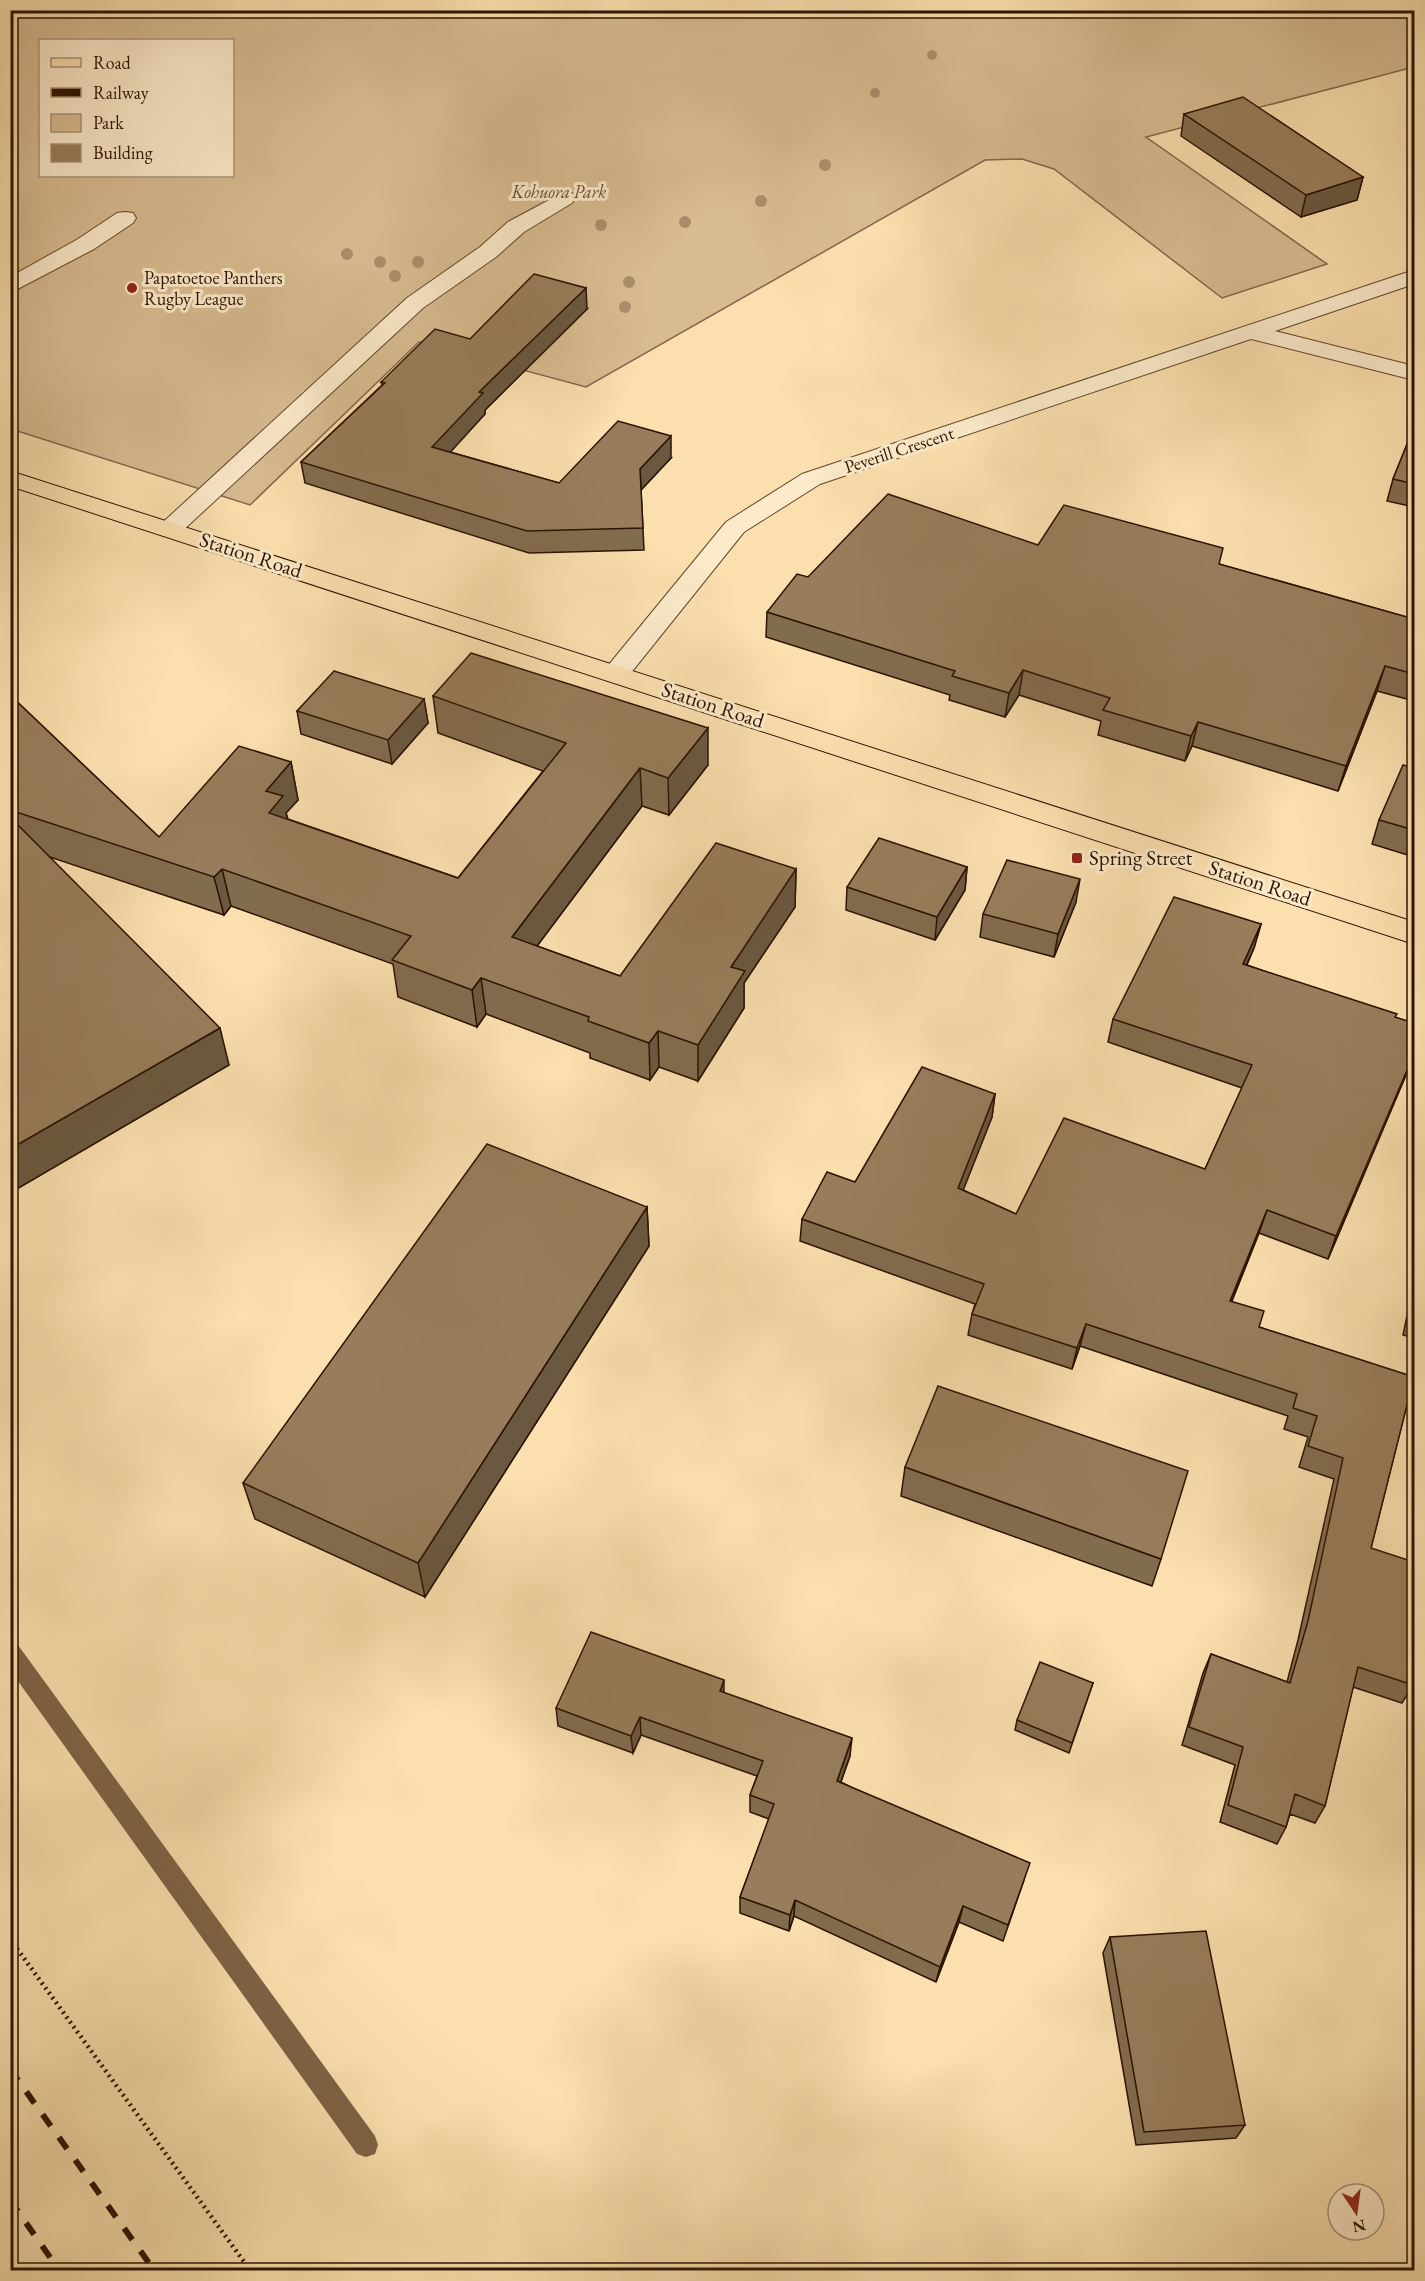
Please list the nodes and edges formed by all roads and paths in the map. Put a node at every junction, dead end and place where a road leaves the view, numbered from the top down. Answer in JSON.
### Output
{"nodes":[{"id":1,"x":564,"y":198,"type":"dead end"},
{"id":2,"x":125,"y":218,"type":"dead end"},
{"id":3,"x":1414,"y":277,"type":"edge"},
{"id":4,"x":10,"y":286,"type":"edge"},
{"id":5,"x":1251,"y":332,"type":"junction"},
{"id":6,"x":1414,"y":373,"type":"edge"},
{"id":7,"x":10,"y":478,"type":"edge"},
{"id":8,"x":170,"y":529,"type":"junction"},
{"id":9,"x":616,"y":673,"type":"junction"},
{"id":10,"x":1414,"y":933,"type":"edge"},
{"id":11,"x":10,"y":1939,"type":"edge"},
{"id":12,"x":250,"y":2271,"type":"edge"}],
"edges":[{"from":1,"to":8,"type":"street"},
{"from":2,"to":4,"type":"street"},
{"from":3,"to":5,"type":"street","name":"Peverill Crescent"},
{"from":5,"to":6,"type":"street"},
{"from":5,"to":9,"type":"street","name":"Peverill Crescent"},
{"from":7,"to":8,"type":"main road","name":"Station Road"},
{"from":8,"to":9,"type":"main road","name":"Station Road"},
{"from":9,"to":10,"type":"main road","name":"Station Road"},
{"from":11,"to":12,"type":"path"}]}
